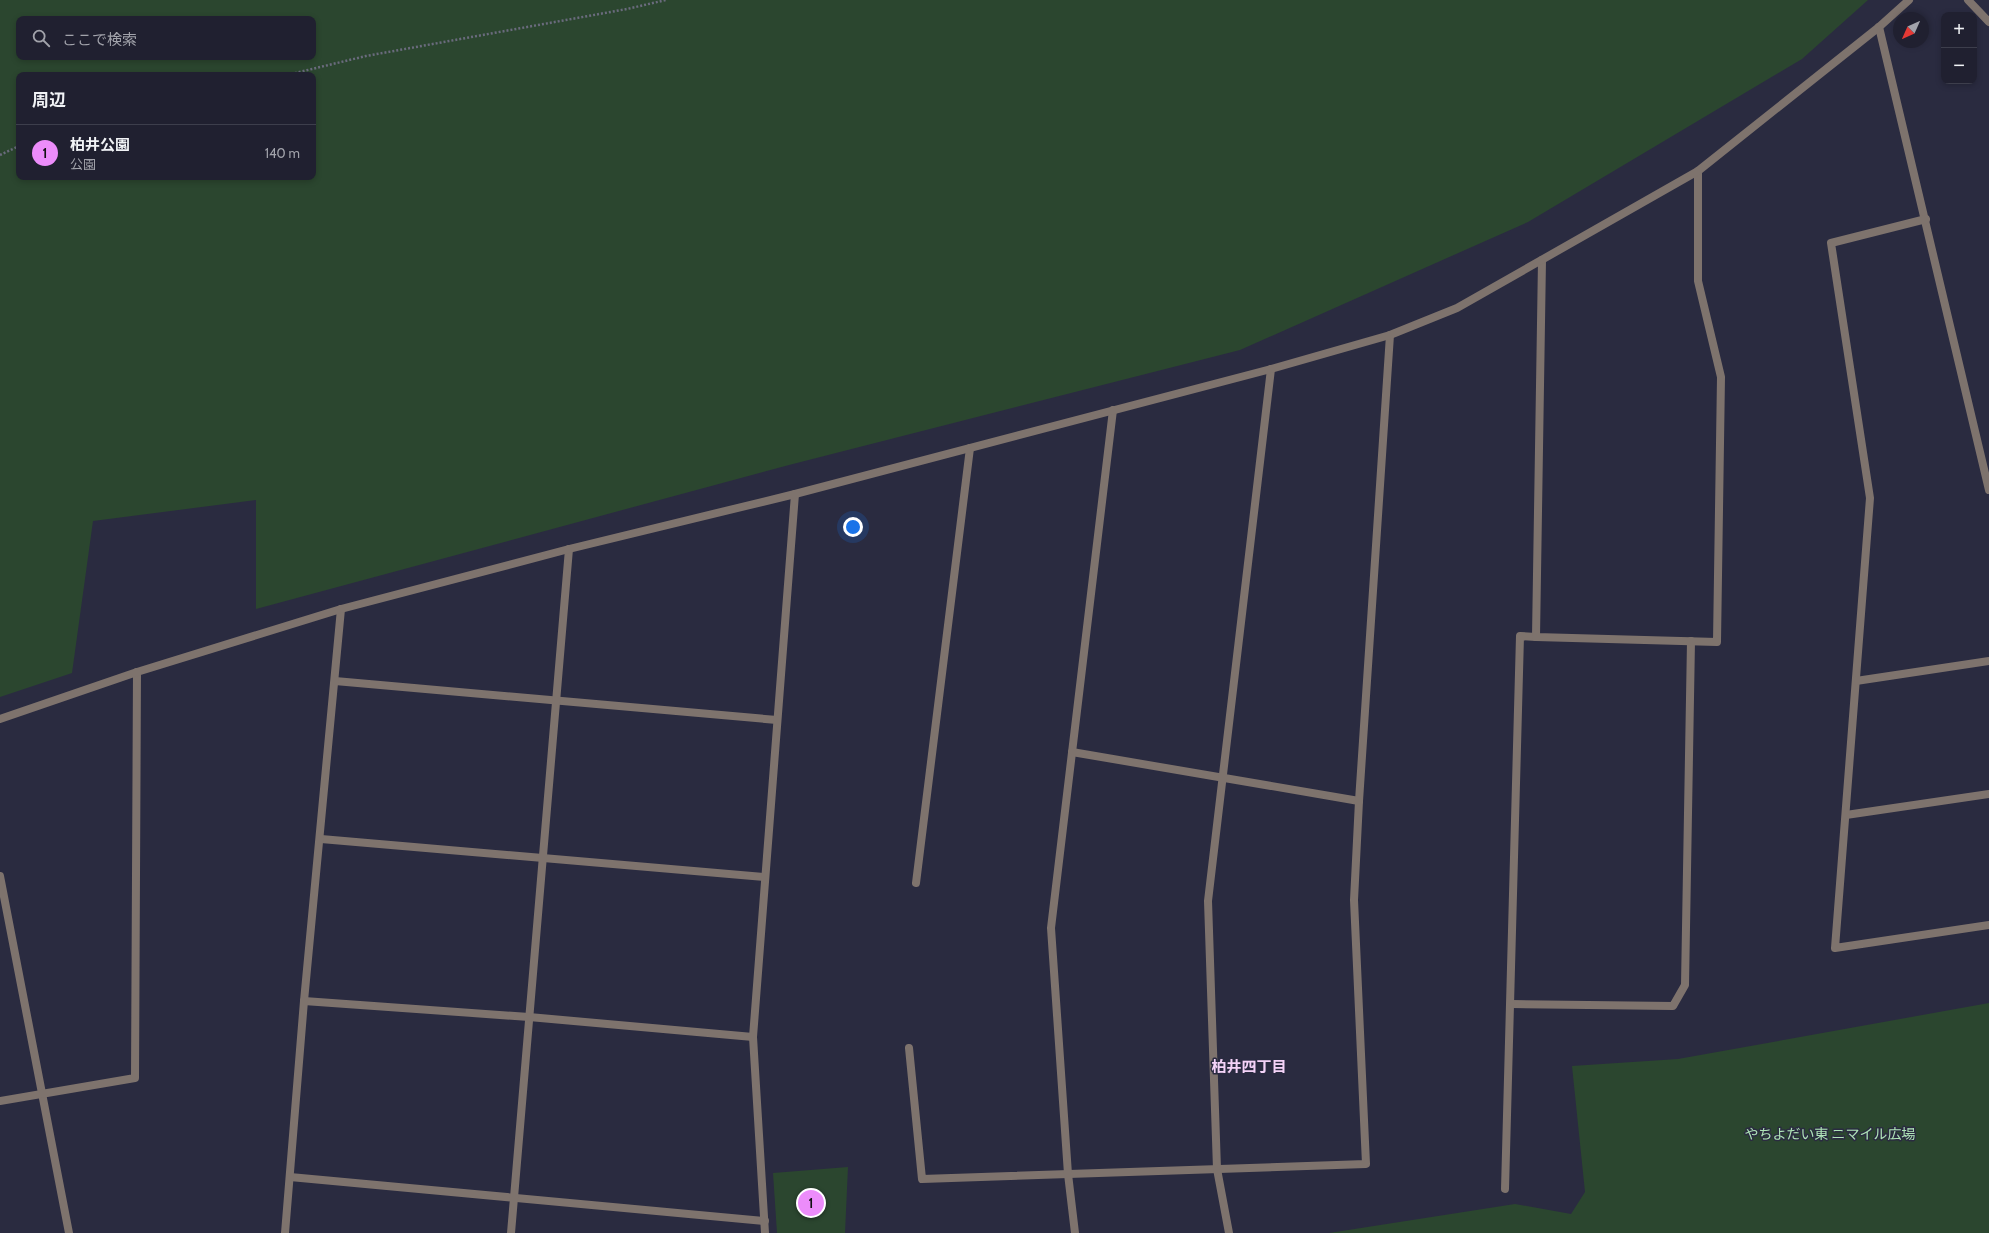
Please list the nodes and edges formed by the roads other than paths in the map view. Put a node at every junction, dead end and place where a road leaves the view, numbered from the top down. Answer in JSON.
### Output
{"nodes":[{"id":1,"x":1909,"y":0,"type":"edge"},
{"id":2,"x":1968,"y":0,"type":"edge"},
{"id":3,"x":1989,"y":22,"type":"edge"},
{"id":4,"x":1879,"y":27,"type":"junction"},
{"id":5,"x":1698,"y":171,"type":"junction"},
{"id":6,"x":1926,"y":219,"type":"junction"},
{"id":7,"x":1542,"y":260,"type":"junction"},
{"id":8,"x":1390,"y":335,"type":"junction"},
{"id":9,"x":1270,"y":369,"type":"junction"},
{"id":10,"x":1113,"y":410,"type":"junction"},
{"id":11,"x":970,"y":448,"type":"junction"},
{"id":12,"x":1989,"y":490,"type":"edge"},
{"id":13,"x":795,"y":494,"type":"junction"},
{"id":14,"x":569,"y":549,"type":"junction"},
{"id":15,"x":341,"y":609,"type":"junction"},
{"id":16,"x":1536,"y":637,"type":"junction"},
{"id":17,"x":1691,"y":641,"type":"junction"},
{"id":18,"x":1989,"y":661,"type":"edge"},
{"id":19,"x":137,"y":672,"type":"junction"},
{"id":20,"x":335,"y":681,"type":"junction"},
{"id":21,"x":1856,"y":681,"type":"junction"},
{"id":22,"x":556,"y":701,"type":"junction"},
{"id":23,"x":0,"y":719,"type":"edge"},
{"id":24,"x":777,"y":720,"type":"junction"},
{"id":25,"x":1072,"y":752,"type":"junction"},
{"id":26,"x":1222,"y":778,"type":"junction"},
{"id":27,"x":1989,"y":794,"type":"edge"},
{"id":28,"x":1359,"y":802,"type":"junction"},
{"id":29,"x":1846,"y":815,"type":"junction"},
{"id":30,"x":321,"y":839,"type":"junction"},
{"id":31,"x":542,"y":858,"type":"junction"},
{"id":32,"x":0,"y":876,"type":"edge"},
{"id":33,"x":765,"y":877,"type":"junction"},
{"id":34,"x":916,"y":883,"type":"dead end"},
{"id":35,"x":1989,"y":925,"type":"edge"},
{"id":36,"x":304,"y":1001,"type":"junction"},
{"id":37,"x":1512,"y":1004,"type":"junction"},
{"id":38,"x":529,"y":1017,"type":"junction"},
{"id":39,"x":752,"y":1037,"type":"junction"},
{"id":40,"x":909,"y":1048,"type":"dead end"},
{"id":41,"x":42,"y":1093,"type":"junction"},
{"id":42,"x":0,"y":1101,"type":"edge"},
{"id":43,"x":1217,"y":1169,"type":"junction"},
{"id":44,"x":1068,"y":1174,"type":"junction"},
{"id":45,"x":290,"y":1177,"type":"junction"},
{"id":46,"x":1505,"y":1189,"type":"dead end"},
{"id":47,"x":514,"y":1198,"type":"junction"},
{"id":48,"x":764,"y":1221,"type":"junction"},
{"id":49,"x":69,"y":1233,"type":"edge"},
{"id":50,"x":285,"y":1233,"type":"edge"},
{"id":51,"x":511,"y":1233,"type":"edge"},
{"id":52,"x":765,"y":1233,"type":"edge"},
{"id":53,"x":1075,"y":1233,"type":"edge"},
{"id":54,"x":1229,"y":1233,"type":"edge"}],
"edges":[{"from":1,"to":4,"type":"street"},
{"from":2,"to":3,"type":"street"},
{"from":4,"to":5,"type":"street"},
{"from":4,"to":6,"type":"street"},
{"from":5,"to":7,"type":"street"},
{"from":5,"to":17,"type":"street"},
{"from":6,"to":12,"type":"street"},
{"from":6,"to":21,"type":"street"},
{"from":7,"to":8,"type":"street"},
{"from":7,"to":16,"type":"street"},
{"from":8,"to":9,"type":"street"},
{"from":8,"to":28,"type":"street"},
{"from":9,"to":10,"type":"street"},
{"from":9,"to":26,"type":"street"},
{"from":10,"to":11,"type":"street"},
{"from":10,"to":25,"type":"street"},
{"from":11,"to":13,"type":"street"},
{"from":11,"to":34,"type":"street"},
{"from":13,"to":14,"type":"street"},
{"from":13,"to":24,"type":"street"},
{"from":14,"to":15,"type":"street"},
{"from":14,"to":22,"type":"street"},
{"from":15,"to":19,"type":"street"},
{"from":15,"to":20,"type":"street"},
{"from":16,"to":17,"type":"street"},
{"from":16,"to":37,"type":"street"},
{"from":17,"to":37,"type":"street"},
{"from":18,"to":21,"type":"street"},
{"from":19,"to":23,"type":"street"},
{"from":19,"to":41,"type":"street"},
{"from":20,"to":22,"type":"street"},
{"from":20,"to":30,"type":"street"},
{"from":21,"to":29,"type":"street"},
{"from":22,"to":24,"type":"street"},
{"from":22,"to":31,"type":"street"},
{"from":24,"to":33,"type":"street"},
{"from":25,"to":26,"type":"street"},
{"from":25,"to":44,"type":"street"},
{"from":26,"to":28,"type":"street"},
{"from":26,"to":43,"type":"street"},
{"from":27,"to":29,"type":"street"},
{"from":28,"to":43,"type":"street"},
{"from":29,"to":35,"type":"street"},
{"from":30,"to":31,"type":"street"},
{"from":30,"to":36,"type":"street"},
{"from":31,"to":33,"type":"street"},
{"from":31,"to":38,"type":"street"},
{"from":32,"to":41,"type":"street"},
{"from":33,"to":39,"type":"street"},
{"from":36,"to":38,"type":"street"},
{"from":36,"to":45,"type":"street"},
{"from":37,"to":46,"type":"street"},
{"from":38,"to":39,"type":"street"},
{"from":38,"to":47,"type":"street"},
{"from":39,"to":48,"type":"street"},
{"from":40,"to":44,"type":"street"},
{"from":41,"to":42,"type":"street"},
{"from":41,"to":49,"type":"street"},
{"from":43,"to":44,"type":"street"},
{"from":43,"to":54,"type":"street"},
{"from":44,"to":53,"type":"street"},
{"from":45,"to":47,"type":"street"},
{"from":45,"to":50,"type":"street"},
{"from":47,"to":48,"type":"street"},
{"from":47,"to":51,"type":"street"},
{"from":48,"to":52,"type":"street"}]}
